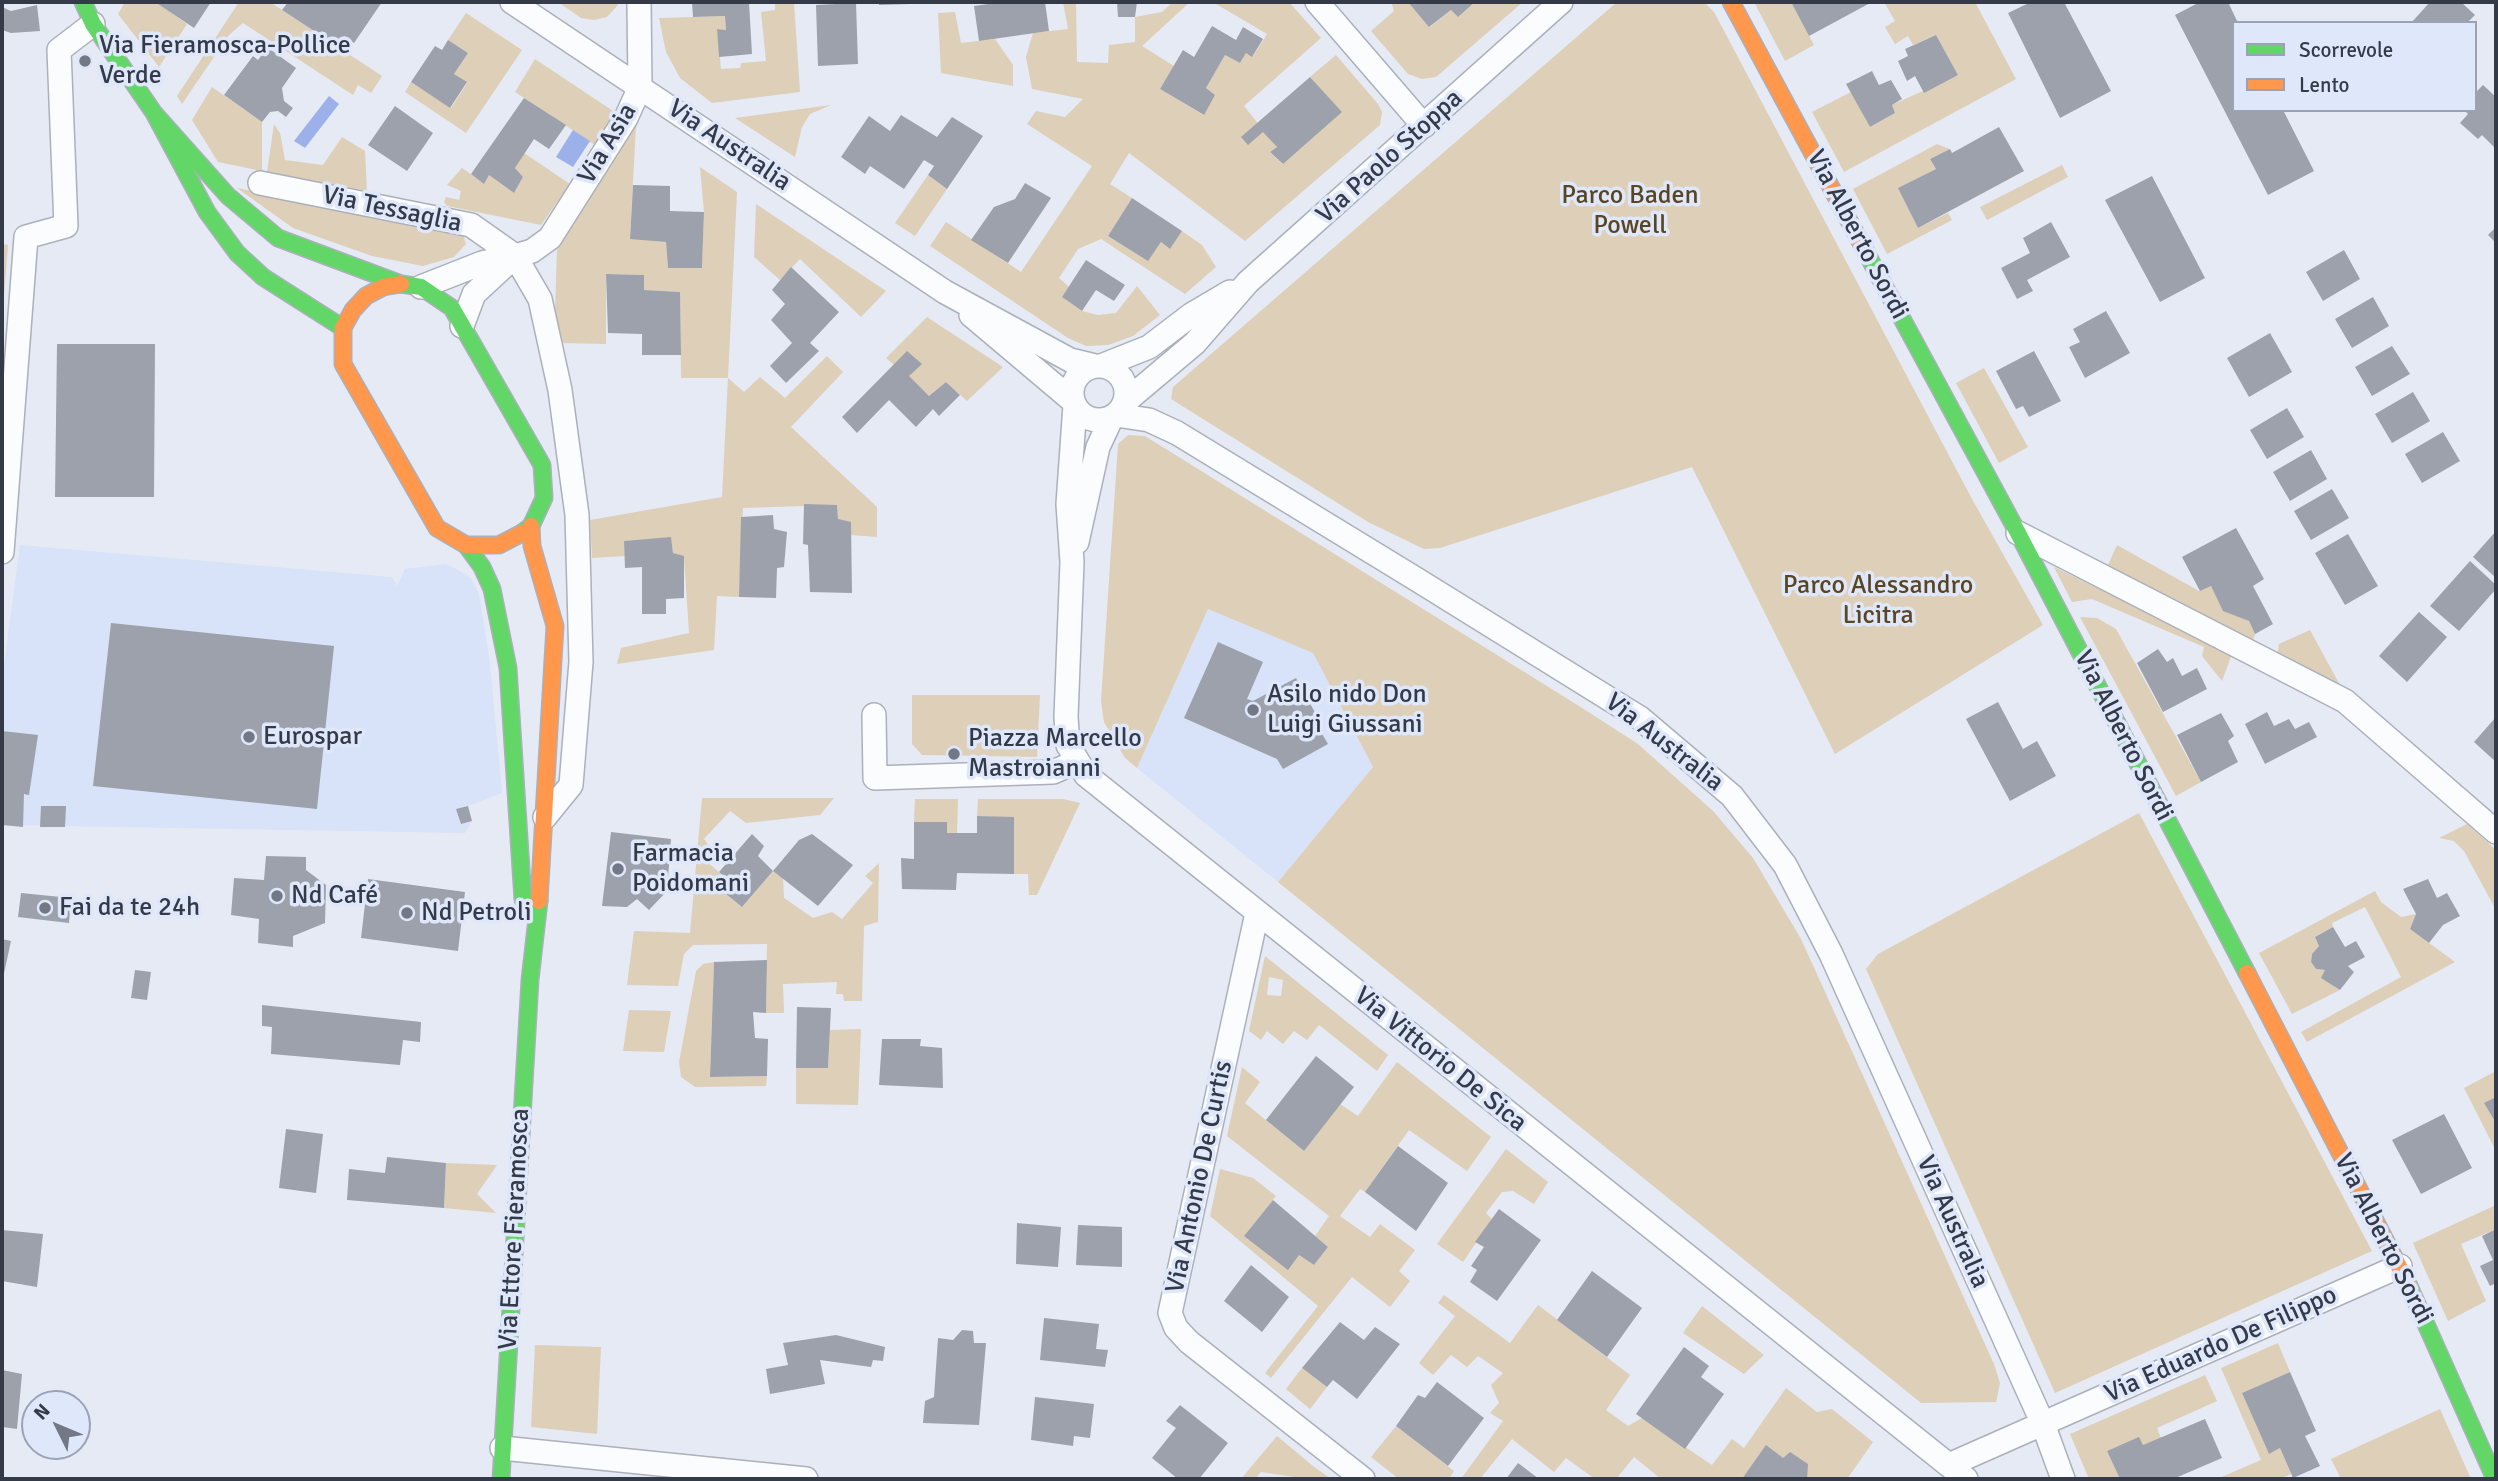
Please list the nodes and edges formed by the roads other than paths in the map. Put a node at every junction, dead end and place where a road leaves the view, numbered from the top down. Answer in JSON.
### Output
{"nodes":[{"id":1,"x":83,"y":2,"type":"edge"},
{"id":2,"x":512,"y":2,"type":"edge"},
{"id":3,"x":639,"y":2,"type":"edge"},
{"id":4,"x":1317,"y":2,"type":"edge"},
{"id":5,"x":1561,"y":2,"type":"edge"},
{"id":6,"x":1580,"y":2,"type":"edge"},
{"id":7,"x":1731,"y":2,"type":"edge"},
{"id":8,"x":93,"y":24,"type":"junction"},
{"id":9,"x":1531,"y":32,"type":"junction"},
{"id":10,"x":640,"y":88,"type":"junction"},
{"id":11,"x":154,"y":113,"type":"junction"},
{"id":12,"x":1424,"y":126,"type":"junction"},
{"id":13,"x":260,"y":183,"type":"dead end"},
{"id":14,"x":515,"y":256,"type":"junction"},
{"id":15,"x":1248,"y":282,"type":"junction"},
{"id":16,"x":411,"y":285,"type":"junction"},
{"id":17,"x":945,"y":292,"type":"junction"},
{"id":18,"x":462,"y":326,"type":"junction"},
{"id":19,"x":343,"y":328,"type":"junction"},
{"id":20,"x":1098,"y":366,"type":"junction"},
{"id":21,"x":1122,"y":402,"type":"junction"},
{"id":22,"x":1074,"y":403,"type":"junction"},
{"id":23,"x":531,"y":526,"type":"junction"},
{"id":24,"x":2018,"y":533,"type":"junction"},
{"id":25,"x":466,"y":545,"type":"junction"},
{"id":26,"x":2,"y":552,"type":"edge"},
{"id":27,"x":1072,"y":562,"type":"junction"},
{"id":28,"x":874,"y":715,"type":"dead end"},
{"id":29,"x":1076,"y":762,"type":"junction"},
{"id":30,"x":545,"y":817,"type":"junction"},
{"id":31,"x":2496,"y":832,"type":"edge"},
{"id":32,"x":1256,"y":913,"type":"junction"},
{"id":33,"x":530,"y":980,"type":"junction"},
{"id":34,"x":2400,"y":1266,"type":"junction"},
{"id":35,"x":2043,"y":1424,"type":"junction"},
{"id":36,"x":502,"y":1448,"type":"junction"},
{"id":37,"x":1958,"y":1472,"type":"edge"},
{"id":38,"x":501,"y":1479,"type":"edge"},
{"id":39,"x":806,"y":1479,"type":"edge"},
{"id":40,"x":1363,"y":1479,"type":"edge"},
{"id":41,"x":2063,"y":1479,"type":"edge"},
{"id":42,"x":2496,"y":1479,"type":"edge"}],
"edges":[{"from":1,"to":8,"type":"main road"},
{"from":2,"to":10,"type":"street","name":"Via Australia"},
{"from":3,"to":10,"type":"street","name":"Via Asia"},
{"from":4,"to":12,"type":"street"},
{"from":5,"to":9,"type":"street","name":"Via Paolo Stoppa"},
{"from":6,"to":9,"type":"street","name":"Via Paolo Stoppa"},
{"from":7,"to":24,"type":"main road","name":"Via Alberto Sordi"},
{"from":8,"to":11,"type":"main road"},
{"from":8,"to":26,"type":"street"},
{"from":9,"to":12,"type":"street","name":"Via Paolo Stoppa"},
{"from":10,"to":14,"type":"street","name":"Via Asia"},
{"from":10,"to":17,"type":"street","name":"Via Australia"},
{"from":11,"to":16,"type":"main road"},
{"from":11,"to":19,"type":"main road"},
{"from":12,"to":15,"type":"street","name":"Via Paolo Stoppa"},
{"from":13,"to":14,"type":"street","name":"Via Tessaglia"},
{"from":14,"to":16,"type":"street"},
{"from":14,"to":18,"type":"street"},
{"from":14,"to":30,"type":"street"},
{"from":15,"to":20,"type":"street"},
{"from":15,"to":21,"type":"street"},
{"from":16,"to":18,"type":"main road"},
{"from":16,"to":19,"type":"main road"},
{"from":17,"to":20,"type":"street"},
{"from":17,"to":22,"type":"street"},
{"from":18,"to":23,"type":"main road"},
{"from":19,"to":25,"type":"main road"},
{"from":20,"to":21,"type":"street"},
{"from":20,"to":22,"type":"street"},
{"from":21,"to":22,"type":"street"},
{"from":21,"to":27,"type":"street"},
{"from":21,"to":35,"type":"street","name":"Via Australia"},
{"from":22,"to":27,"type":"street"},
{"from":23,"to":25,"type":"main road"},
{"from":23,"to":30,"type":"main road"},
{"from":24,"to":31,"type":"street"},
{"from":24,"to":34,"type":"main road","name":"Via Alberto Sordi"},
{"from":25,"to":33,"type":"main road"},
{"from":27,"to":29,"type":"street","name":"Via Vittorio De Sica"},
{"from":28,"to":29,"type":"street"},
{"from":29,"to":32,"type":"street","name":"Via Vittorio De Sica"},
{"from":30,"to":33,"type":"main road"},
{"from":32,"to":37,"type":"street","name":"Via Vittorio De Sica"},
{"from":32,"to":40,"type":"street","name":"Via Antonio De Curtis"},
{"from":33,"to":36,"type":"main road","name":"Via Ettore Fieramosca"},
{"from":34,"to":35,"type":"street","name":"Via Eduardo De Filippo"},
{"from":34,"to":42,"type":"main road","name":"Via Alberto Sordi"},
{"from":35,"to":37,"type":"street","name":"Via Eduardo De Filippo"},
{"from":35,"to":41,"type":"street","name":"Via Australia"},
{"from":36,"to":38,"type":"main road","name":"Via Ettore Fieramosca"},
{"from":36,"to":39,"type":"street"}]}
